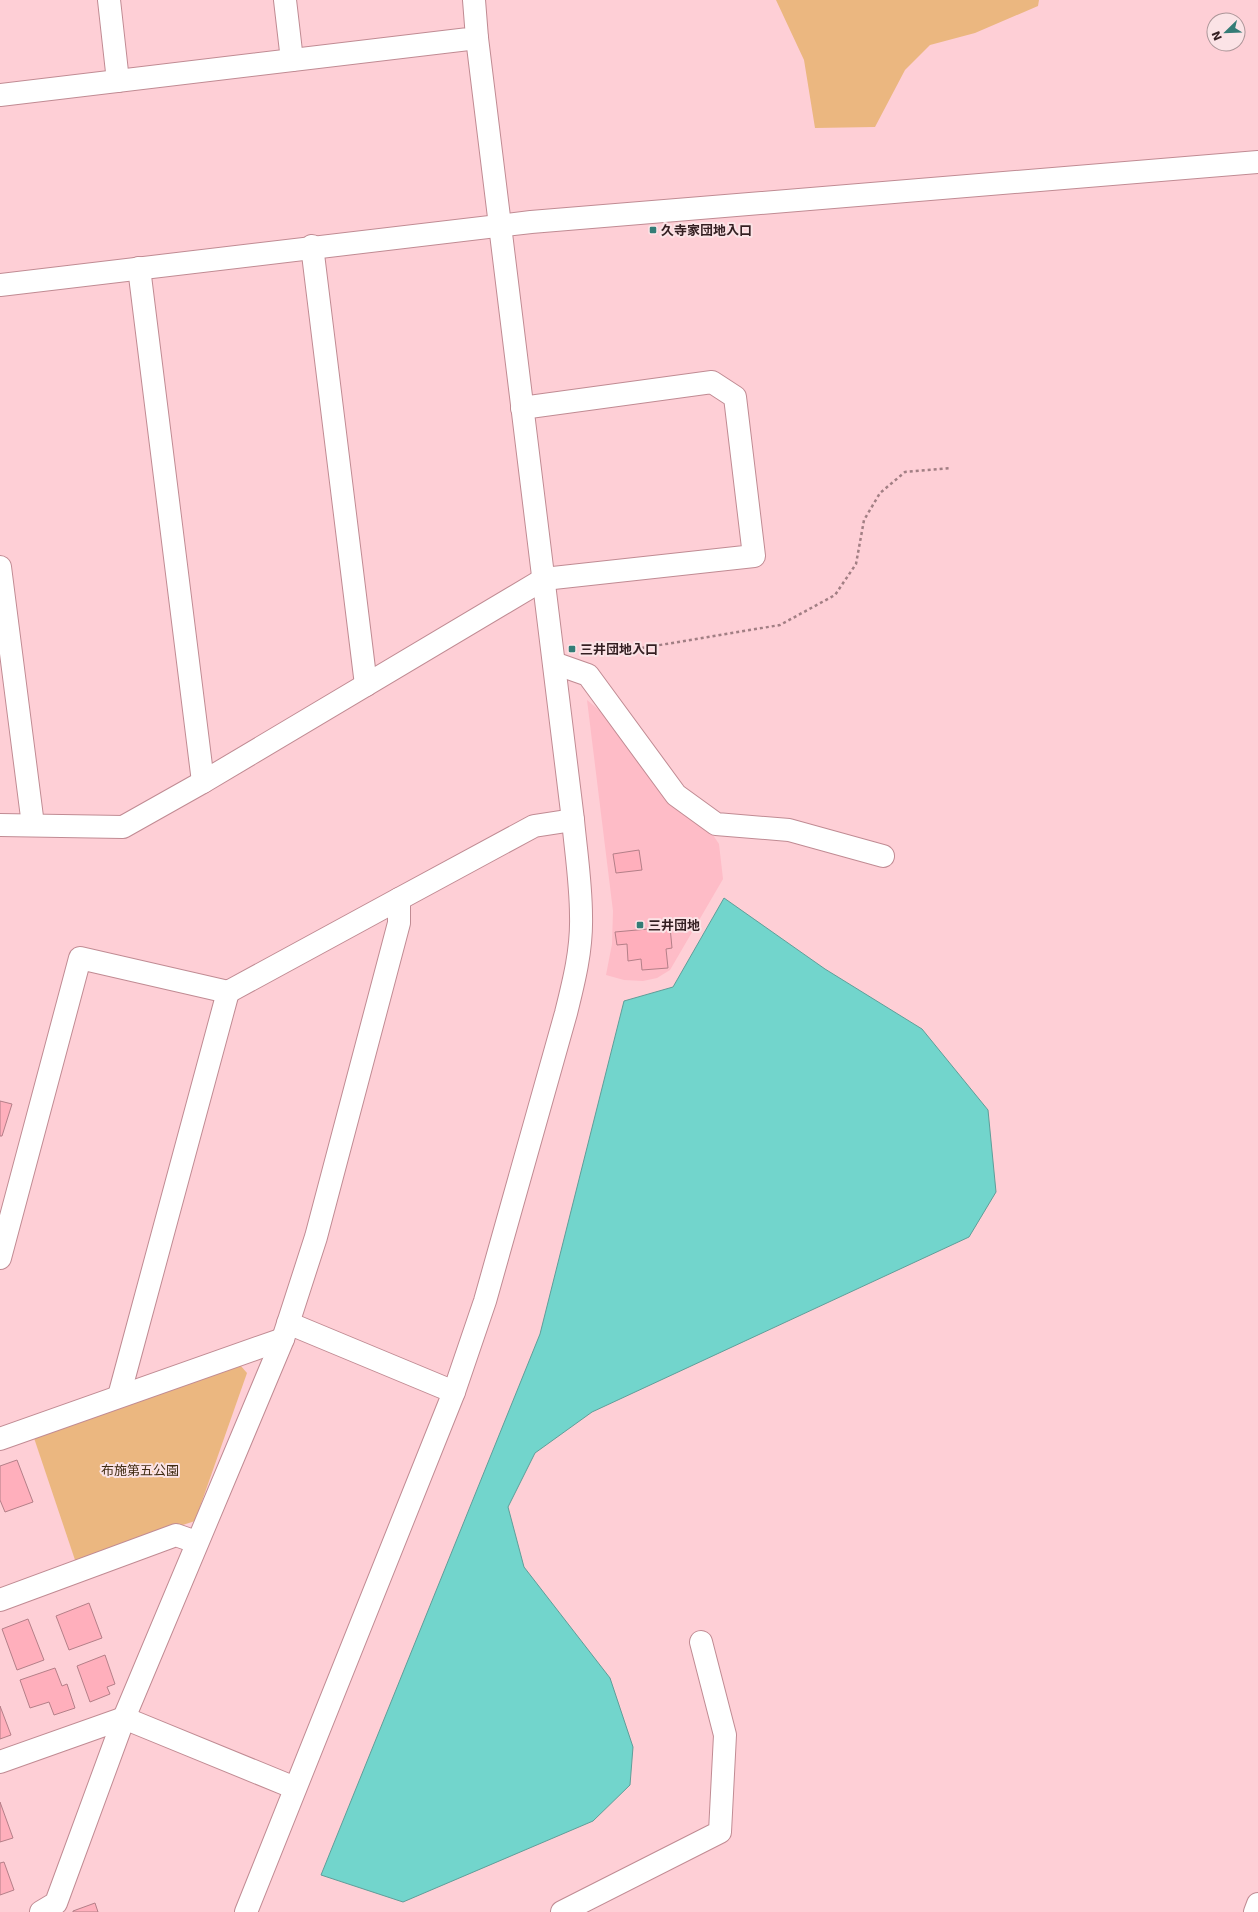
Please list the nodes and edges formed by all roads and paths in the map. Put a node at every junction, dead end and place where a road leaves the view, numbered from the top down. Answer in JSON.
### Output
{"nodes":[{"id":1,"x":109,"y":0,"type":"edge"},
{"id":2,"x":285,"y":0,"type":"edge"},
{"id":3,"x":474,"y":0,"type":"edge"},
{"id":4,"x":477,"y":38,"type":"junction"},
{"id":5,"x":292,"y":60,"type":"junction"},
{"id":6,"x":118,"y":81,"type":"junction"},
{"id":7,"x":0,"y":96,"type":"edge"},
{"id":8,"x":1258,"y":162,"type":"edge"},
{"id":9,"x":499,"y":225,"type":"junction"},
{"id":10,"x":312,"y":246,"type":"junction"},
{"id":11,"x":139,"y":268,"type":"junction"},
{"id":12,"x":0,"y":285,"type":"edge"},
{"id":13,"x":522,"y":408,"type":"junction"},
{"id":14,"x":951,"y":468,"type":"dead end"},
{"id":15,"x":0,"y":567,"type":"edge"},
{"id":16,"x":544,"y":579,"type":"junction"},
{"id":17,"x":601,"y":655,"type":"dead end"},
{"id":18,"x":554,"y":663,"type":"junction"},
{"id":19,"x":366,"y":685,"type":"junction"},
{"id":20,"x":203,"y":782,"type":"junction"},
{"id":21,"x":573,"y":820,"type":"junction"},
{"id":22,"x":0,"y":825,"type":"edge"},
{"id":23,"x":33,"y":825,"type":"junction"},
{"id":24,"x":883,"y":856,"type":"dead end"},
{"id":25,"x":399,"y":899,"type":"junction"},
{"id":26,"x":228,"y":992,"type":"junction"},
{"id":27,"x":0,"y":1258,"type":"edge"},
{"id":28,"x":285,"y":1331,"type":"junction"},
{"id":29,"x":454,"y":1392,"type":"junction"},
{"id":30,"x":119,"y":1396,"type":"junction"},
{"id":31,"x":0,"y":1438,"type":"edge"},
{"id":32,"x":196,"y":1542,"type":"junction"},
{"id":33,"x":0,"y":1600,"type":"edge"},
{"id":34,"x":701,"y":1642,"type":"dead end"},
{"id":35,"x":124,"y":1718,"type":"junction"},
{"id":36,"x":0,"y":1762,"type":"edge"},
{"id":37,"x":296,"y":1788,"type":"junction"},
{"id":38,"x":1258,"y":1904,"type":"edge"},
{"id":39,"x":41,"y":1912,"type":"edge"},
{"id":40,"x":246,"y":1912,"type":"edge"},
{"id":41,"x":562,"y":1912,"type":"edge"},
{"id":42,"x":1255,"y":1912,"type":"edge"}],
"edges":[{"from":1,"to":6,"type":"street"},
{"from":2,"to":5,"type":"street"},
{"from":3,"to":4,"type":"street"},
{"from":4,"to":5,"type":"street"},
{"from":4,"to":9,"type":"street"},
{"from":5,"to":6,"type":"street"},
{"from":6,"to":7,"type":"street"},
{"from":8,"to":9,"type":"street"},
{"from":9,"to":10,"type":"street"},
{"from":9,"to":13,"type":"street"},
{"from":10,"to":11,"type":"street"},
{"from":10,"to":19,"type":"street"},
{"from":11,"to":12,"type":"street"},
{"from":11,"to":20,"type":"street"},
{"from":13,"to":16,"type":"street"},
{"from":13,"to":16,"type":"street"},
{"from":14,"to":17,"type":"path"},
{"from":15,"to":23,"type":"street"},
{"from":16,"to":18,"type":"street"},
{"from":16,"to":19,"type":"street"},
{"from":18,"to":21,"type":"street"},
{"from":18,"to":24,"type":"street"},
{"from":19,"to":20,"type":"street"},
{"from":20,"to":23,"type":"street"},
{"from":21,"to":25,"type":"street"},
{"from":21,"to":29,"type":"street"},
{"from":22,"to":23,"type":"street"},
{"from":25,"to":26,"type":"street"},
{"from":25,"to":28,"type":"street"},
{"from":26,"to":27,"type":"street"},
{"from":26,"to":30,"type":"street"},
{"from":28,"to":29,"type":"street"},
{"from":28,"to":30,"type":"street"},
{"from":28,"to":32,"type":"street"},
{"from":29,"to":37,"type":"street"},
{"from":30,"to":31,"type":"street"},
{"from":32,"to":33,"type":"street"},
{"from":32,"to":35,"type":"street"},
{"from":34,"to":41,"type":"street"},
{"from":35,"to":36,"type":"street"},
{"from":35,"to":37,"type":"street"},
{"from":35,"to":39,"type":"street"},
{"from":37,"to":40,"type":"street"},
{"from":38,"to":42,"type":"street"}]}
